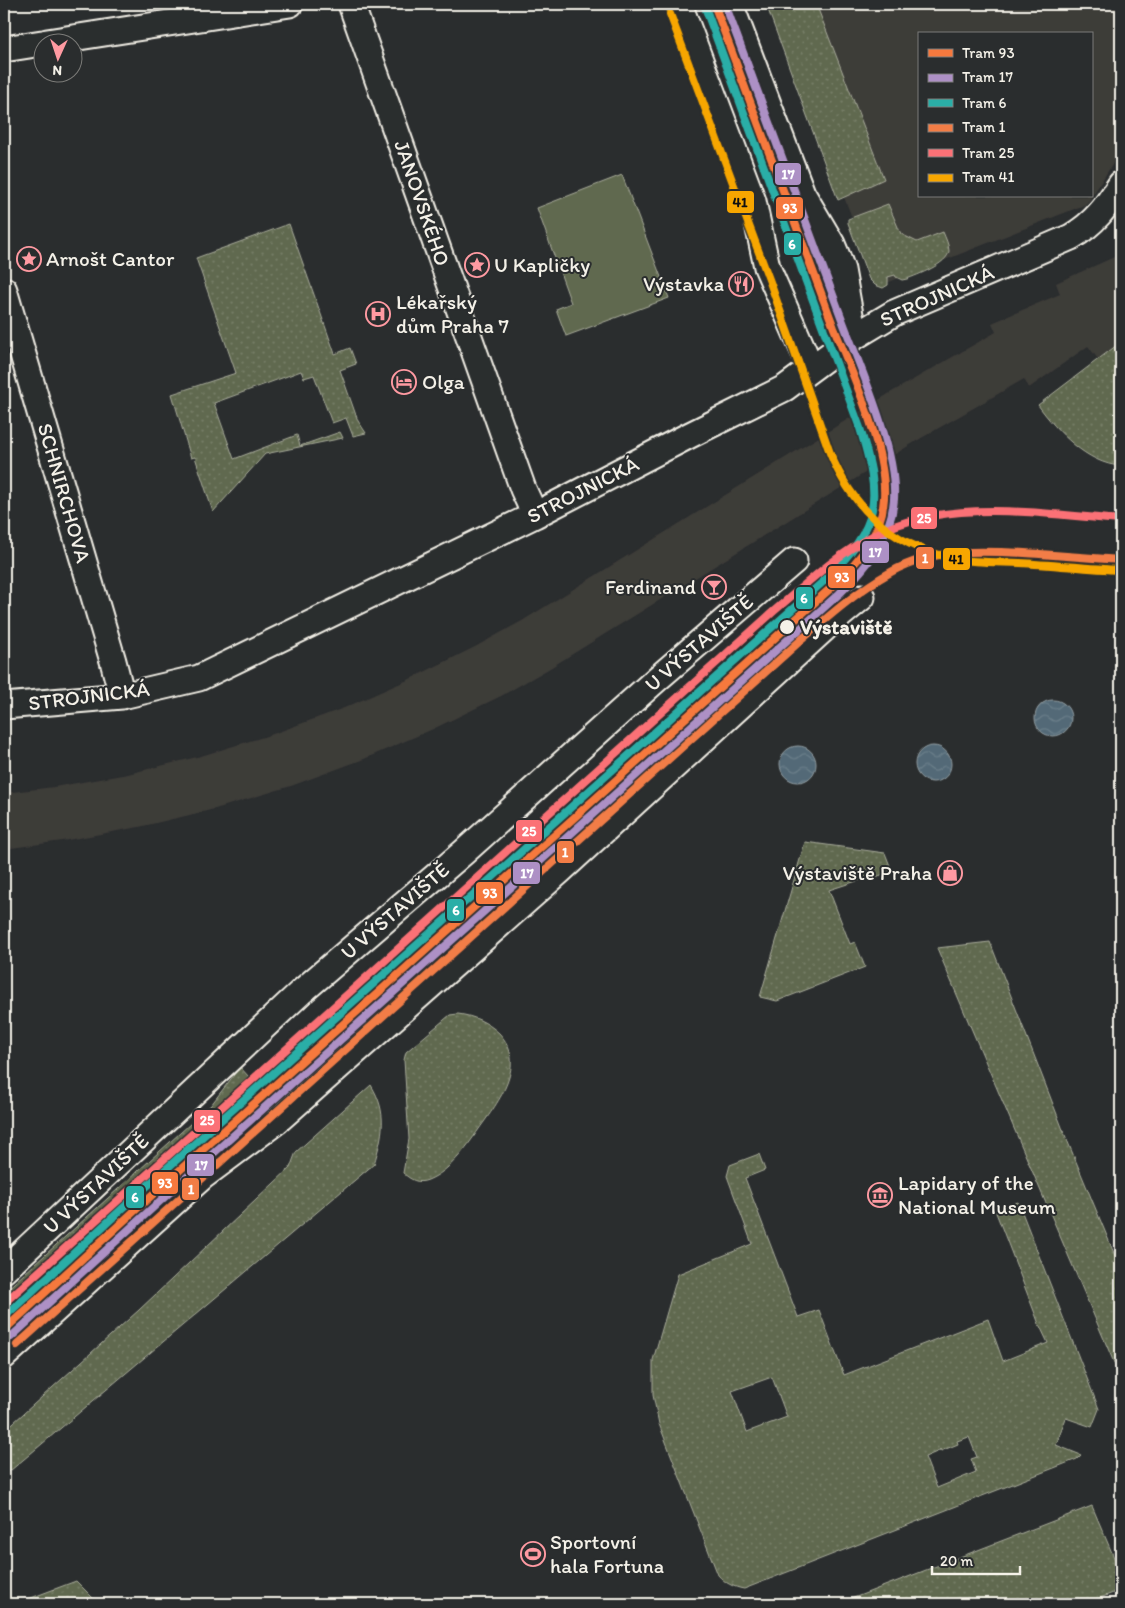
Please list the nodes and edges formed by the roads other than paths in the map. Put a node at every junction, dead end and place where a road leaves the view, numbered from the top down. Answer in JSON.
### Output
{"nodes":[{"id":1,"x":290,"y":4,"type":"edge"},
{"id":2,"x":351,"y":4,"type":"edge"},
{"id":3,"x":679,"y":4,"type":"edge"},
{"id":4,"x":730,"y":4,"type":"edge"},
{"id":5,"x":82,"y":36,"type":"edge"},
{"id":6,"x":32,"y":45,"type":"edge"},
{"id":7,"x":4,"y":49,"type":"edge"},
{"id":8,"x":1121,"y":184,"type":"edge"},
{"id":9,"x":4,"y":290,"type":"edge"},
{"id":10,"x":854,"y":337,"type":"junction"},
{"id":11,"x":811,"y":368,"type":"junction"},
{"id":12,"x":535,"y":515,"type":"junction"},
{"id":13,"x":794,"y":560,"type":"dead end"},
{"id":14,"x":862,"y":597,"type":"dead end"},
{"id":15,"x":122,"y":696,"type":"junction"},
{"id":16,"x":4,"y":706,"type":"edge"},
{"id":17,"x":4,"y":1270,"type":"edge"},
{"id":18,"x":4,"y":1356,"type":"edge"}],
"edges":[{"from":1,"to":5,"type":"street"},
{"from":2,"to":12,"type":"street","name":"JANOVSKÉHO"},
{"from":3,"to":11,"type":"street"},
{"from":4,"to":10,"type":"street"},
{"from":6,"to":7,"type":"street"},
{"from":8,"to":10,"type":"street","name":"STROJNICKÁ"},
{"from":9,"to":15,"type":"street","name":"SCHNIRCHOVA"},
{"from":10,"to":11,"type":"street","name":"STROJNICKÁ"},
{"from":11,"to":12,"type":"street","name":"STROJNICKÁ"},
{"from":12,"to":15,"type":"street","name":"STROJNICKÁ"},
{"from":13,"to":17,"type":"street","name":"U VÝSTAVIŠTĚ"},
{"from":14,"to":18,"type":"street"},
{"from":15,"to":16,"type":"street","name":"STROJNICKÁ"}]}
